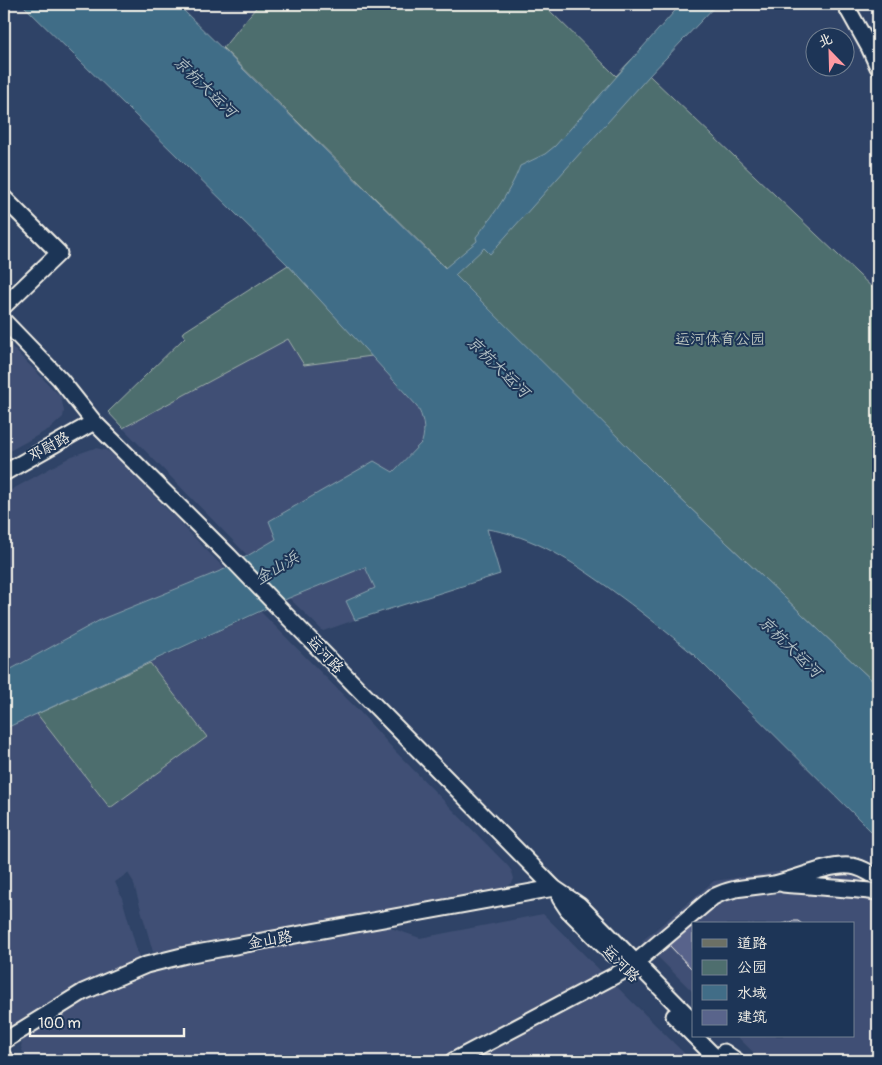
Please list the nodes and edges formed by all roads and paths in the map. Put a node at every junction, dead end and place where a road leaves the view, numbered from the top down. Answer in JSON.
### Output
{"nodes":[{"id":1,"x":845,"y":4,"type":"edge"},
{"id":2,"x":878,"y":64,"type":"edge"},
{"id":3,"x":4,"y":198,"type":"edge"},
{"id":4,"x":4,"y":306,"type":"edge"},
{"id":5,"x":4,"y":321,"type":"edge"},
{"id":6,"x":94,"y":422,"type":"junction"},
{"id":7,"x":4,"y":473,"type":"edge"},
{"id":8,"x":878,"y":878,"type":"edge"},
{"id":9,"x":773,"y":884,"type":"junction"},
{"id":10,"x":554,"y":888,"type":"junction"},
{"id":11,"x":878,"y":892,"type":"edge"},
{"id":12,"x":630,"y":966,"type":"junction"},
{"id":13,"x":692,"y":1020,"type":"edge"},
{"id":14,"x":692,"y":1034,"type":"edge"},
{"id":15,"x":697,"y":1038,"type":"edge"},
{"id":16,"x":710,"y":1038,"type":"edge"},
{"id":17,"x":4,"y":1041,"type":"edge"},
{"id":18,"x":725,"y":1058,"type":"edge"},
{"id":19,"x":452,"y":1061,"type":"edge"},
{"id":20,"x":737,"y":1061,"type":"edge"}],
"edges":[{"from":1,"to":2,"type":"street"},
{"from":3,"to":4,"type":"street"},
{"from":5,"to":6,"type":"street","name":"运河路"},
{"from":6,"to":7,"type":"street","name":"邓尉路"},
{"from":6,"to":10,"type":"street","name":"运河路"},
{"from":8,"to":9,"type":"street"},
{"from":9,"to":11,"type":"street"},
{"from":9,"to":12,"type":"street"},
{"from":10,"to":12,"type":"street","name":"运河路"},
{"from":10,"to":17,"type":"street","name":"金山路"},
{"from":12,"to":13,"type":"street","name":"运河路"},
{"from":12,"to":14,"type":"street","name":"运河路"},
{"from":12,"to":19,"type":"street"},
{"from":15,"to":18,"type":"street","name":"运河路"},
{"from":16,"to":18,"type":"street"},
{"from":18,"to":20,"type":"street"}]}
